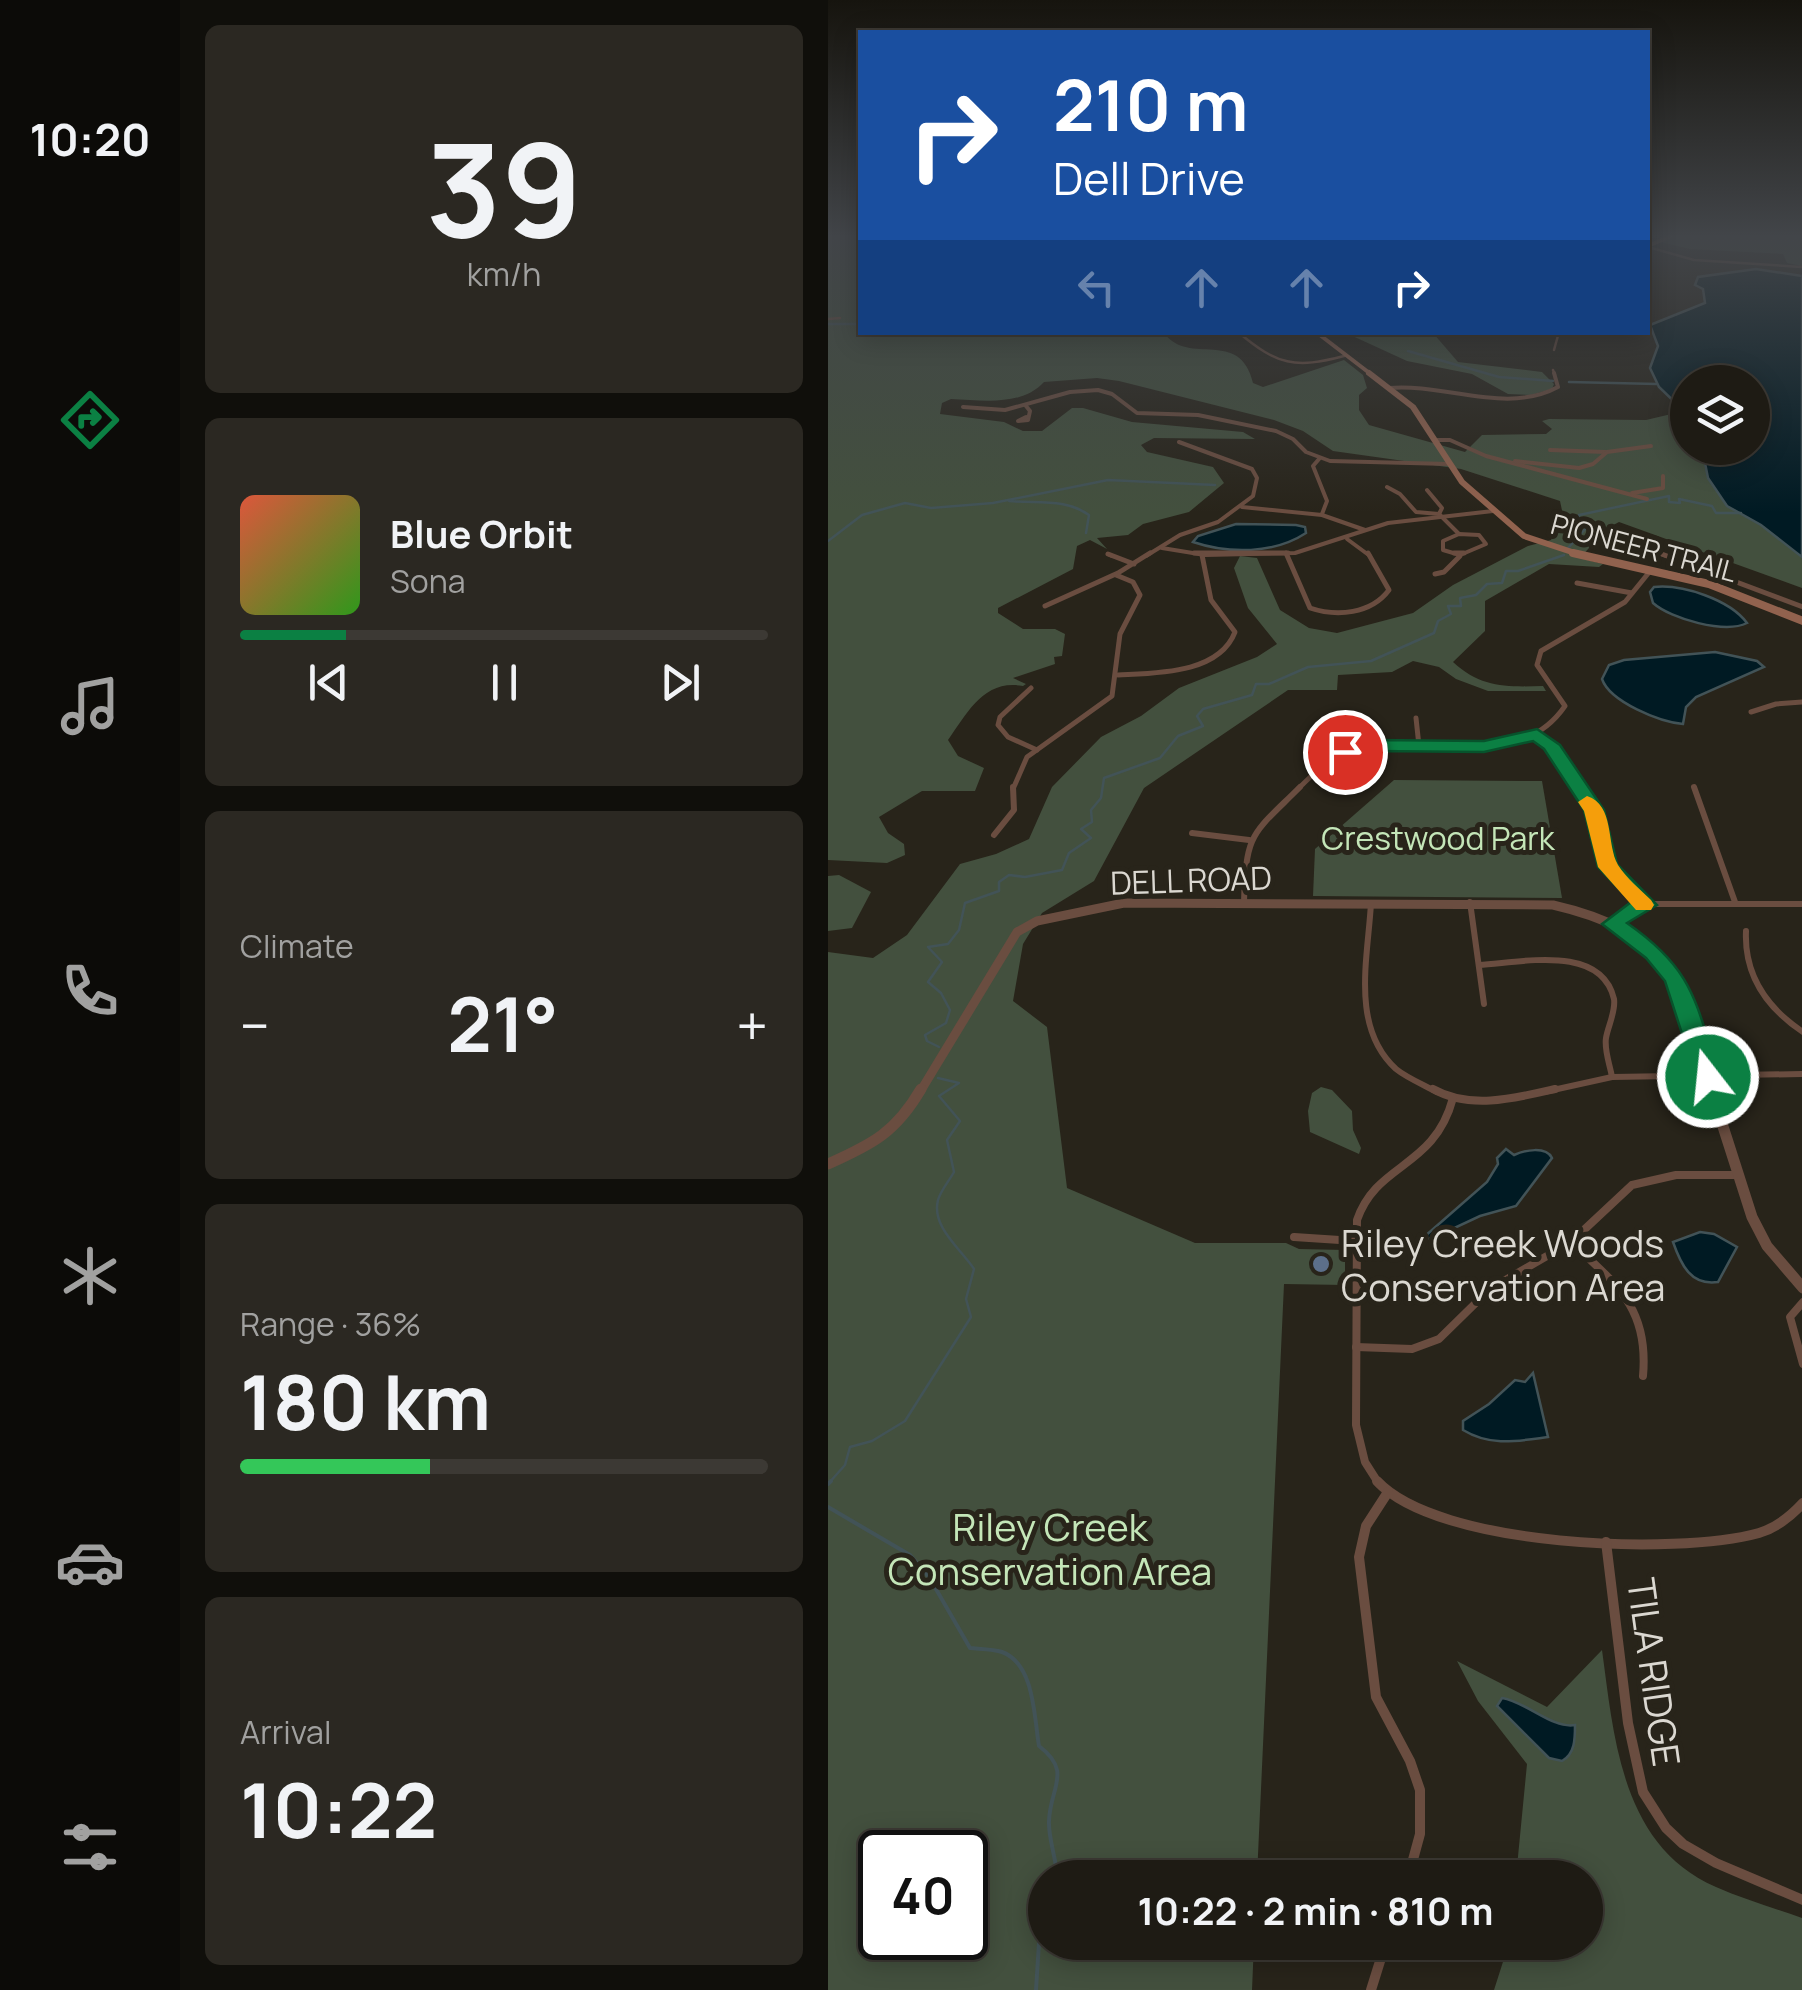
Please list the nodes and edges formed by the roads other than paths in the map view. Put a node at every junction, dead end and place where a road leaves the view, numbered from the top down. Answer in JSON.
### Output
{"nodes":[{"id":1,"x":1242,"y":335,"type":"edge"},
{"id":2,"x":1320,"y":335,"type":"edge"},
{"id":3,"x":1559,"y":335,"type":"edge"},
{"id":4,"x":1554,"y":350,"type":"dead end"},
{"id":5,"x":1344,"y":356,"type":"junction"},
{"id":6,"x":1553,"y":370,"type":"dead end"},
{"id":7,"x":1389,"y":388,"type":"junction"},
{"id":8,"x":1025,"y":406,"type":"junction"},
{"id":9,"x":963,"y":407,"type":"dead end"},
{"id":10,"x":1026,"y":417,"type":"dead end"},
{"id":11,"x":1434,"y":440,"type":"junction"},
{"id":12,"x":1179,"y":442,"type":"dead end"},
{"id":13,"x":1652,"y":446,"type":"dead end"},
{"id":14,"x":1550,"y":450,"type":"dead end"},
{"id":15,"x":1607,"y":452,"type":"junction"},
{"id":16,"x":1320,"y":459,"type":"junction"},
{"id":17,"x":1504,"y":460,"type":"junction"},
{"id":18,"x":1448,"y":462,"type":"junction"},
{"id":19,"x":1663,"y":476,"type":"dead end"},
{"id":20,"x":1387,"y":487,"type":"dead end"},
{"id":21,"x":1427,"y":490,"type":"dead end"},
{"id":22,"x":1626,"y":492,"type":"junction"},
{"id":23,"x":1647,"y":499,"type":"dead end"},
{"id":24,"x":1242,"y":506,"type":"junction"},
{"id":25,"x":1493,"y":511,"type":"junction"},
{"id":26,"x":1322,"y":515,"type":"junction"},
{"id":27,"x":1442,"y":517,"type":"junction"},
{"id":28,"x":1366,"y":531,"type":"junction"},
{"id":29,"x":1459,"y":534,"type":"junction"},
{"id":30,"x":1346,"y":539,"type":"junction"},
{"id":31,"x":1629,"y":542,"type":"dead end"},
{"id":32,"x":1162,"y":548,"type":"junction"},
{"id":33,"x":1286,"y":553,"type":"junction"},
{"id":34,"x":1108,"y":554,"type":"dead end"},
{"id":35,"x":1202,"y":555,"type":"junction"},
{"id":36,"x":1460,"y":555,"type":"junction"},
{"id":37,"x":1135,"y":564,"type":"junction"},
{"id":38,"x":1651,"y":570,"type":"junction"},
{"id":39,"x":1114,"y":574,"type":"junction"},
{"id":40,"x":1434,"y":574,"type":"dead end"},
{"id":41,"x":1577,"y":583,"type":"dead end"},
{"id":42,"x":1632,"y":593,"type":"junction"},
{"id":43,"x":1044,"y":606,"type":"dead end"},
{"id":44,"x":1802,"y":607,"type":"edge"},
{"id":45,"x":1802,"y":622,"type":"edge"},
{"id":46,"x":1118,"y":675,"type":"junction"},
{"id":47,"x":1031,"y":688,"type":"dead end"},
{"id":48,"x":1802,"y":702,"type":"edge"},
{"id":49,"x":1751,"y":712,"type":"dead end"},
{"id":50,"x":1416,"y":718,"type":"dead end"},
{"id":51,"x":1322,"y":731,"type":"dead end"},
{"id":52,"x":1537,"y":734,"type":"junction"},
{"id":53,"x":1419,"y":746,"type":"junction"},
{"id":54,"x":1037,"y":750,"type":"junction"},
{"id":55,"x":1345,"y":752,"type":"junction"},
{"id":56,"x":1694,"y":786,"type":"dead end"},
{"id":57,"x":1192,"y":833,"type":"dead end"},
{"id":58,"x":994,"y":835,"type":"dead end"},
{"id":59,"x":1249,"y":840,"type":"junction"},
{"id":60,"x":1244,"y":902,"type":"junction"},
{"id":61,"x":1371,"y":902,"type":"junction"},
{"id":62,"x":1470,"y":902,"type":"junction"},
{"id":63,"x":1735,"y":903,"type":"junction"},
{"id":64,"x":1802,"y":904,"type":"edge"},
{"id":65,"x":1646,"y":905,"type":"junction"},
{"id":66,"x":1613,"y":924,"type":"junction"},
{"id":67,"x":1746,"y":931,"type":"dead end"},
{"id":68,"x":1480,"y":965,"type":"junction"},
{"id":69,"x":1484,"y":1004,"type":"dead end"},
{"id":70,"x":1802,"y":1032,"type":"edge"},
{"id":71,"x":1802,"y":1074,"type":"edge"},
{"id":72,"x":1612,"y":1077,"type":"junction"},
{"id":73,"x":1708,"y":1077,"type":"junction"},
{"id":74,"x":1453,"y":1098,"type":"junction"},
{"id":75,"x":828,"y":1164,"type":"edge"},
{"id":76,"x":1737,"y":1174,"type":"junction"},
{"id":77,"x":1294,"y":1237,"type":"dead end"},
{"id":78,"x":1354,"y":1242,"type":"junction"},
{"id":79,"x":1571,"y":1242,"type":"junction"},
{"id":80,"x":1802,"y":1288,"type":"edge"},
{"id":81,"x":1802,"y":1302,"type":"edge"},
{"id":82,"x":1356,"y":1347,"type":"junction"},
{"id":83,"x":1802,"y":1364,"type":"edge"},
{"id":84,"x":1642,"y":1376,"type":"dead end"},
{"id":85,"x":1388,"y":1492,"type":"junction"},
{"id":86,"x":1802,"y":1503,"type":"edge"},
{"id":87,"x":1606,"y":1542,"type":"junction"},
{"id":88,"x":1413,"y":1860,"type":"edge"},
{"id":89,"x":1802,"y":1900,"type":"edge"},
{"id":90,"x":1381,"y":1960,"type":"edge"},
{"id":91,"x":1372,"y":1990,"type":"edge"}],
"edges":[{"from":1,"to":5,"type":"street"},
{"from":2,"to":5,"type":"main road","name":"PIONEER TRAIL"},
{"from":3,"to":4,"type":"street"},
{"from":5,"to":7,"type":"main road","name":"PIONEER TRAIL"},
{"from":6,"to":7,"type":"street"},
{"from":7,"to":11,"type":"main road","name":"PIONEER TRAIL"},
{"from":8,"to":9,"type":"street"},
{"from":8,"to":10,"type":"street"},
{"from":8,"to":16,"type":"street"},
{"from":11,"to":17,"type":"street"},
{"from":11,"to":18,"type":"main road","name":"PIONEER TRAIL"},
{"from":12,"to":24,"type":"street"},
{"from":13,"to":15,"type":"street"},
{"from":14,"to":15,"type":"street"},
{"from":15,"to":17,"type":"street"},
{"from":16,"to":18,"type":"street"},
{"from":16,"to":26,"type":"street"},
{"from":17,"to":22,"type":"street"},
{"from":18,"to":25,"type":"main road","name":"PIONEER TRAIL"},
{"from":19,"to":22,"type":"street"},
{"from":20,"to":27,"type":"street"},
{"from":21,"to":27,"type":"street"},
{"from":22,"to":23,"type":"street"},
{"from":24,"to":26,"type":"street"},
{"from":24,"to":32,"type":"street"},
{"from":25,"to":27,"type":"street"},
{"from":25,"to":38,"type":"main road","name":"PIONEER TRAIL"},
{"from":26,"to":28,"type":"street"},
{"from":27,"to":28,"type":"street"},
{"from":27,"to":29,"type":"street"},
{"from":28,"to":30,"type":"street"},
{"from":29,"to":36,"type":"street"},
{"from":29,"to":36,"type":"street"},
{"from":30,"to":33,"type":"street"},
{"from":30,"to":33,"type":"street"},
{"from":31,"to":44,"type":"street"},
{"from":32,"to":35,"type":"street"},
{"from":32,"to":37,"type":"street"},
{"from":33,"to":35,"type":"street"},
{"from":34,"to":37,"type":"street"},
{"from":35,"to":46,"type":"street"},
{"from":36,"to":40,"type":"street"},
{"from":37,"to":39,"type":"street"},
{"from":38,"to":42,"type":"street"},
{"from":38,"to":45,"type":"main road","name":"PIONEER TRAIL"},
{"from":39,"to":43,"type":"street"},
{"from":39,"to":46,"type":"street"},
{"from":41,"to":42,"type":"street"},
{"from":42,"to":52,"type":"street"},
{"from":46,"to":54,"type":"street"},
{"from":47,"to":54,"type":"street"},
{"from":48,"to":49,"type":"street"},
{"from":50,"to":53,"type":"street"},
{"from":51,"to":55,"type":"street"},
{"from":52,"to":53,"type":"street"},
{"from":52,"to":65,"type":"street"},
{"from":53,"to":55,"type":"street"},
{"from":54,"to":58,"type":"street"},
{"from":55,"to":59,"type":"street"},
{"from":56,"to":63,"type":"street"},
{"from":57,"to":59,"type":"street"},
{"from":59,"to":60,"type":"street"},
{"from":60,"to":61,"type":"street","name":"DELL ROAD"},
{"from":60,"to":75,"type":"street","name":"DELL ROAD"},
{"from":61,"to":62,"type":"street","name":"DELL ROAD"},
{"from":61,"to":74,"type":"street"},
{"from":62,"to":66,"type":"street","name":"DELL ROAD"},
{"from":62,"to":68,"type":"street"},
{"from":63,"to":64,"type":"street"},
{"from":63,"to":65,"type":"street"},
{"from":65,"to":66,"type":"street"},
{"from":66,"to":73,"type":"street","name":"DELL ROAD"},
{"from":67,"to":70,"type":"street"},
{"from":68,"to":69,"type":"street"},
{"from":68,"to":72,"type":"street"},
{"from":71,"to":73,"type":"street"},
{"from":72,"to":73,"type":"street"},
{"from":72,"to":74,"type":"street"},
{"from":73,"to":76,"type":"street","name":"DELL ROAD"},
{"from":74,"to":78,"type":"street"},
{"from":76,"to":79,"type":"street"},
{"from":76,"to":80,"type":"street","name":"DELL ROAD"},
{"from":77,"to":78,"type":"street"},
{"from":78,"to":82,"type":"street"},
{"from":79,"to":82,"type":"street"},
{"from":79,"to":84,"type":"street"},
{"from":81,"to":83,"type":"street"},
{"from":82,"to":85,"type":"street"},
{"from":85,"to":87,"type":"street"},
{"from":85,"to":88,"type":"street"},
{"from":86,"to":87,"type":"street"},
{"from":87,"to":89,"type":"street","name":"TILA RIDGE"},
{"from":90,"to":91,"type":"street"}]}
